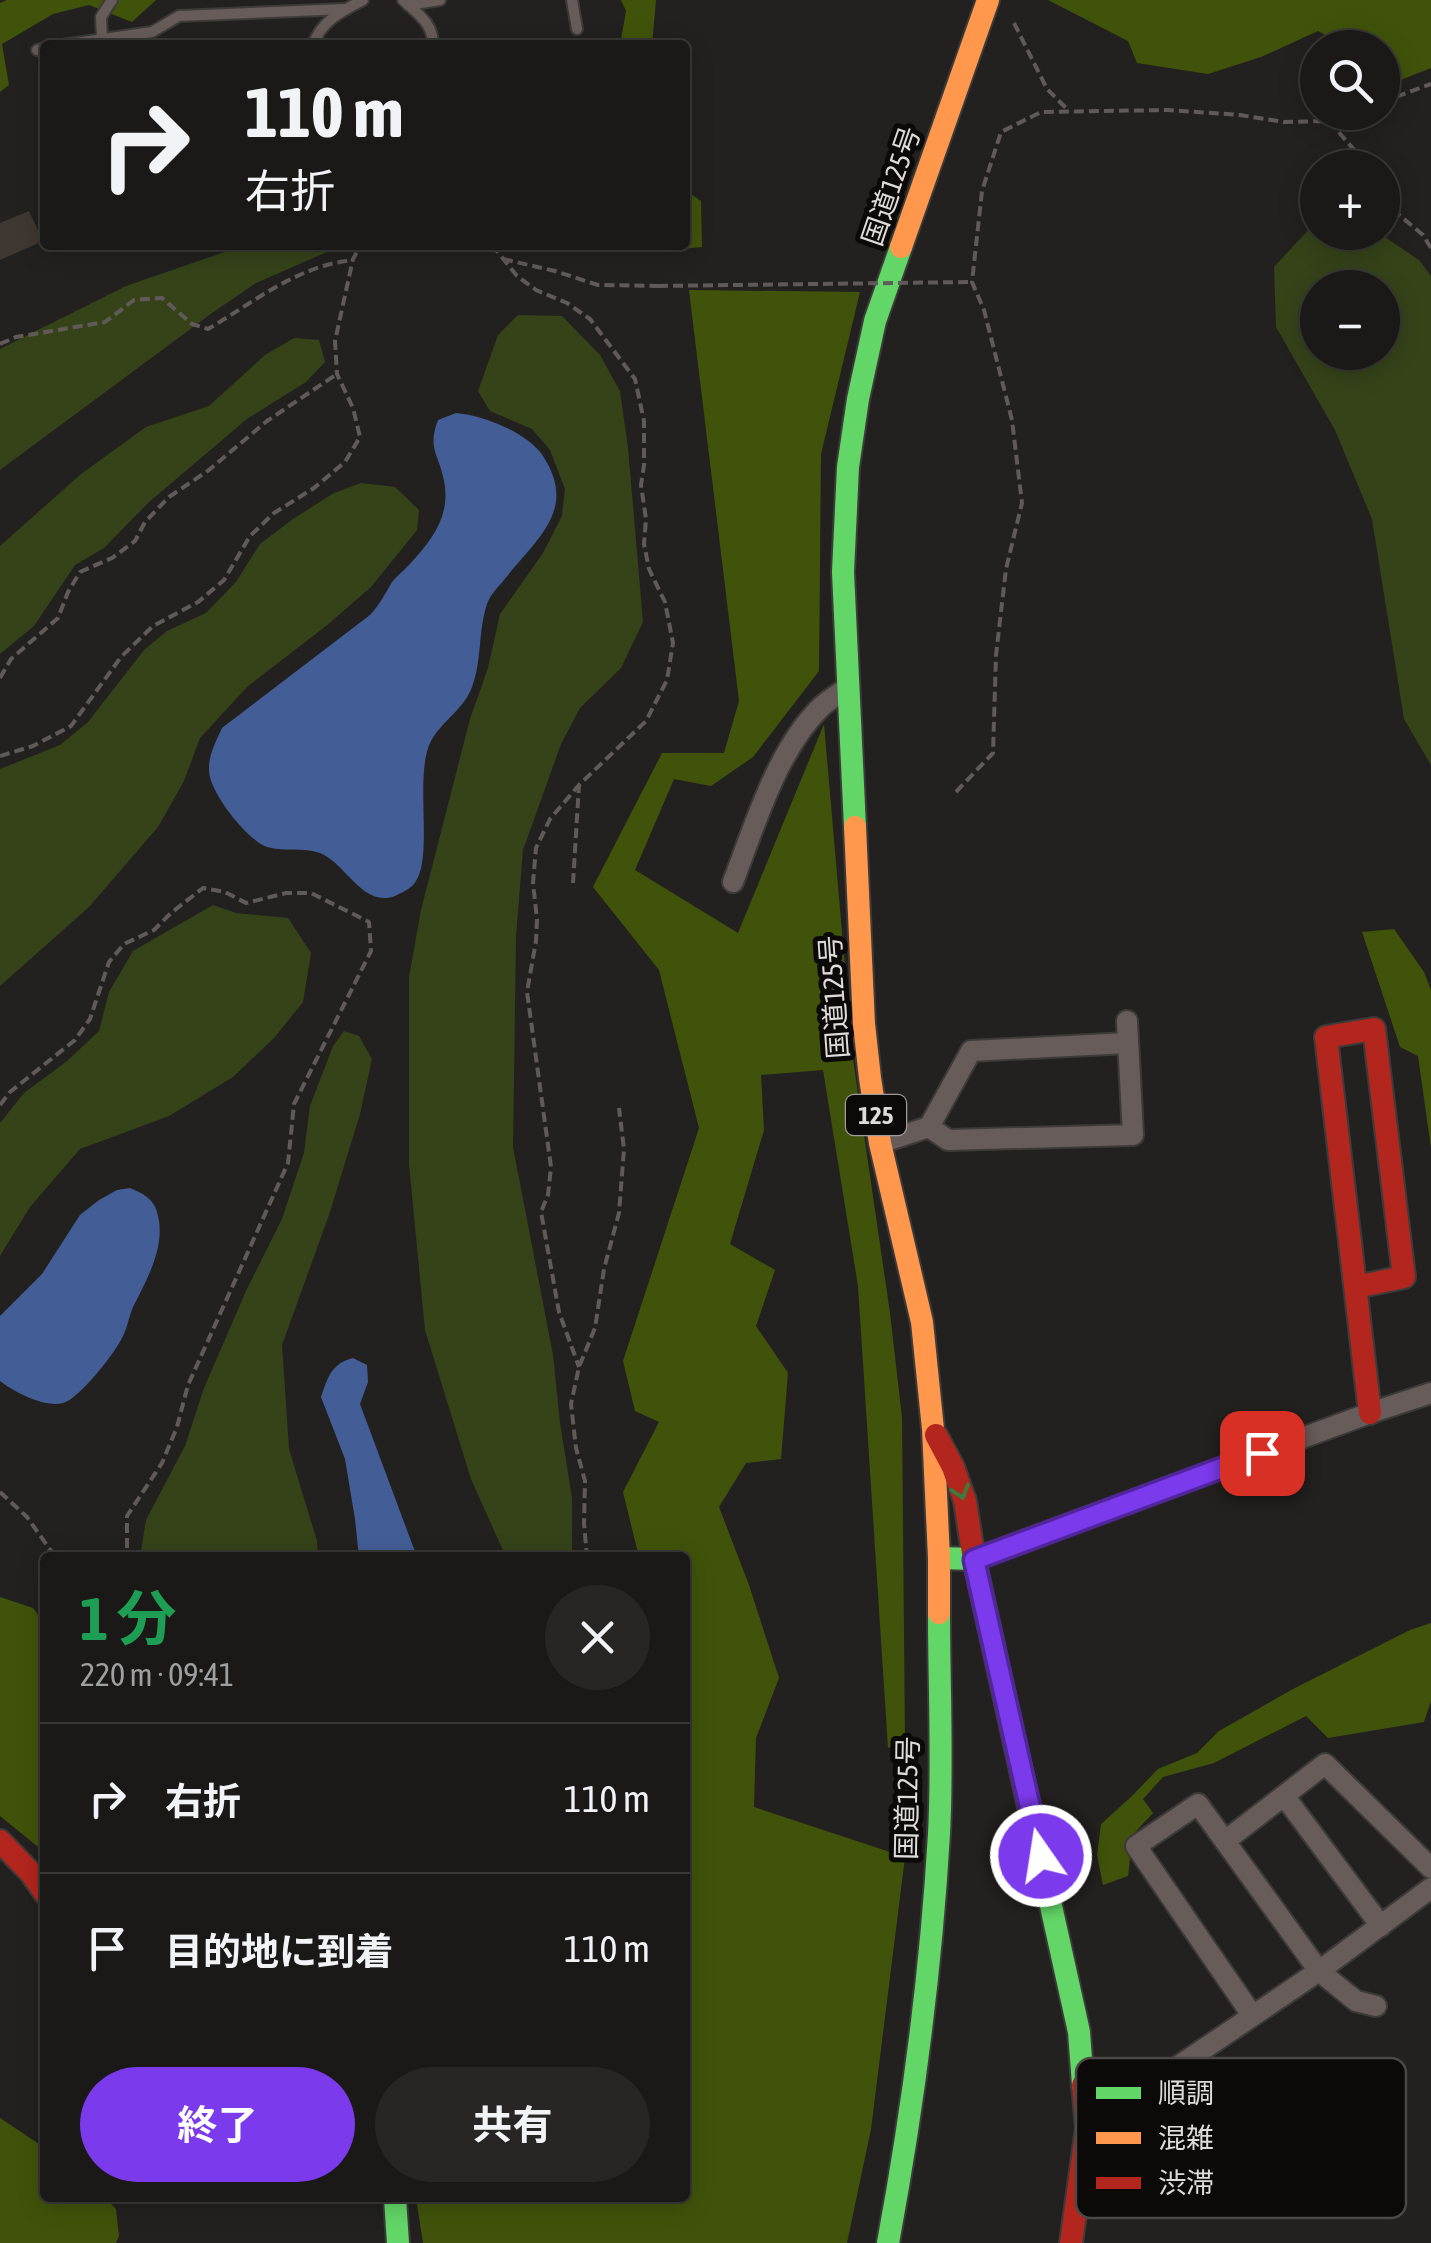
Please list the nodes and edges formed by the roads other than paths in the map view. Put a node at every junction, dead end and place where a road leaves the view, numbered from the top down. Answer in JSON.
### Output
{"nodes":[{"id":1,"x":112,"y":0,"type":"edge"},
{"id":2,"x":363,"y":0,"type":"edge"},
{"id":3,"x":440,"y":0,"type":"edge"},
{"id":4,"x":572,"y":0,"type":"edge"},
{"id":5,"x":988,"y":0,"type":"edge"},
{"id":6,"x":406,"y":2,"type":"edge"},
{"id":7,"x":346,"y":9,"type":"junction"},
{"id":8,"x":577,"y":29,"type":"dead end"},
{"id":9,"x":102,"y":38,"type":"junction"},
{"id":10,"x":91,"y":40,"type":"edge"},
{"id":11,"x":316,"y":40,"type":"edge"},
{"id":12,"x":433,"y":40,"type":"edge"},
{"id":13,"x":848,"y":687,"type":"junction"},
{"id":14,"x":733,"y":882,"type":"dead end"},
{"id":15,"x":1127,"y":1021,"type":"dead end"},
{"id":16,"x":1128,"y":1043,"type":"junction"},
{"id":17,"x":929,"y":1127,"type":"junction"},
{"id":18,"x":880,"y":1143,"type":"junction"},
{"id":19,"x":1356,"y":1287,"type":"junction"},
{"id":20,"x":1431,"y":1392,"type":"edge"},
{"id":21,"x":1370,"y":1413,"type":"junction"},
{"id":22,"x":933,"y":1429,"type":"junction"},
{"id":23,"x":938,"y":1558,"type":"junction"},
{"id":24,"x":974,"y":1560,"type":"junction"},
{"id":25,"x":1285,"y":1797,"type":"junction"},
{"id":26,"x":0,"y":1841,"type":"edge"},
{"id":27,"x":1225,"y":1842,"type":"junction"},
{"id":28,"x":1431,"y":1868,"type":"edge"},
{"id":29,"x":40,"y":1886,"type":"edge"},
{"id":30,"x":1431,"y":1888,"type":"edge"},
{"id":31,"x":1382,"y":1926,"type":"junction"},
{"id":32,"x":1319,"y":1970,"type":"junction"},
{"id":33,"x":1376,"y":2006,"type":"dead end"},
{"id":34,"x":1252,"y":2015,"type":"junction"},
{"id":35,"x":1081,"y":2058,"type":"edge"},
{"id":36,"x":1189,"y":2058,"type":"edge"},
{"id":37,"x":395,"y":2202,"type":"edge"},
{"id":38,"x":1076,"y":2202,"type":"edge"},
{"id":39,"x":398,"y":2243,"type":"edge"},
{"id":40,"x":888,"y":2243,"type":"edge"},
{"id":41,"x":1070,"y":2243,"type":"edge"}],
"edges":[{"from":1,"to":9,"type":"lane"},
{"from":2,"to":7,"type":"lane"},
{"from":3,"to":6,"type":"lane"},
{"from":4,"to":8,"type":"lane"},
{"from":5,"to":13,"type":"main road","name":"国道125号","number":"125"},
{"from":6,"to":12,"type":"lane"},
{"from":7,"to":9,"type":"lane"},
{"from":7,"to":11,"type":"lane"},
{"from":9,"to":10,"type":"lane"},
{"from":13,"to":14,"type":"street"},
{"from":13,"to":18,"type":"main road","name":"国道125号","number":"125"},
{"from":15,"to":16,"type":"street"},
{"from":16,"to":17,"type":"street"},
{"from":16,"to":17,"type":"street"},
{"from":17,"to":18,"type":"street"},
{"from":18,"to":22,"type":"main road","name":"国道125号","number":"125"},
{"from":19,"to":19,"type":"main road"},
{"from":19,"to":21,"type":"main road"},
{"from":20,"to":21,"type":"street"},
{"from":21,"to":24,"type":"street"},
{"from":22,"to":23,"type":"main road","name":"国道125号","number":"125"},
{"from":22,"to":24,"type":"main road","one_way":true},
{"from":23,"to":24,"type":"main road"},
{"from":23,"to":40,"type":"main road","name":"国道125号","number":"125"},
{"from":24,"to":35,"type":"main road"},
{"from":25,"to":27,"type":"street"},
{"from":25,"to":28,"type":"street"},
{"from":25,"to":31,"type":"street"},
{"from":26,"to":29,"type":"main road"},
{"from":27,"to":32,"type":"street"},
{"from":27,"to":34,"type":"street"},
{"from":30,"to":31,"type":"street"},
{"from":31,"to":32,"type":"street"},
{"from":32,"to":33,"type":"street"},
{"from":32,"to":34,"type":"street"},
{"from":34,"to":36,"type":"street"},
{"from":37,"to":39,"type":"main road"},
{"from":38,"to":41,"type":"main road"}]}
